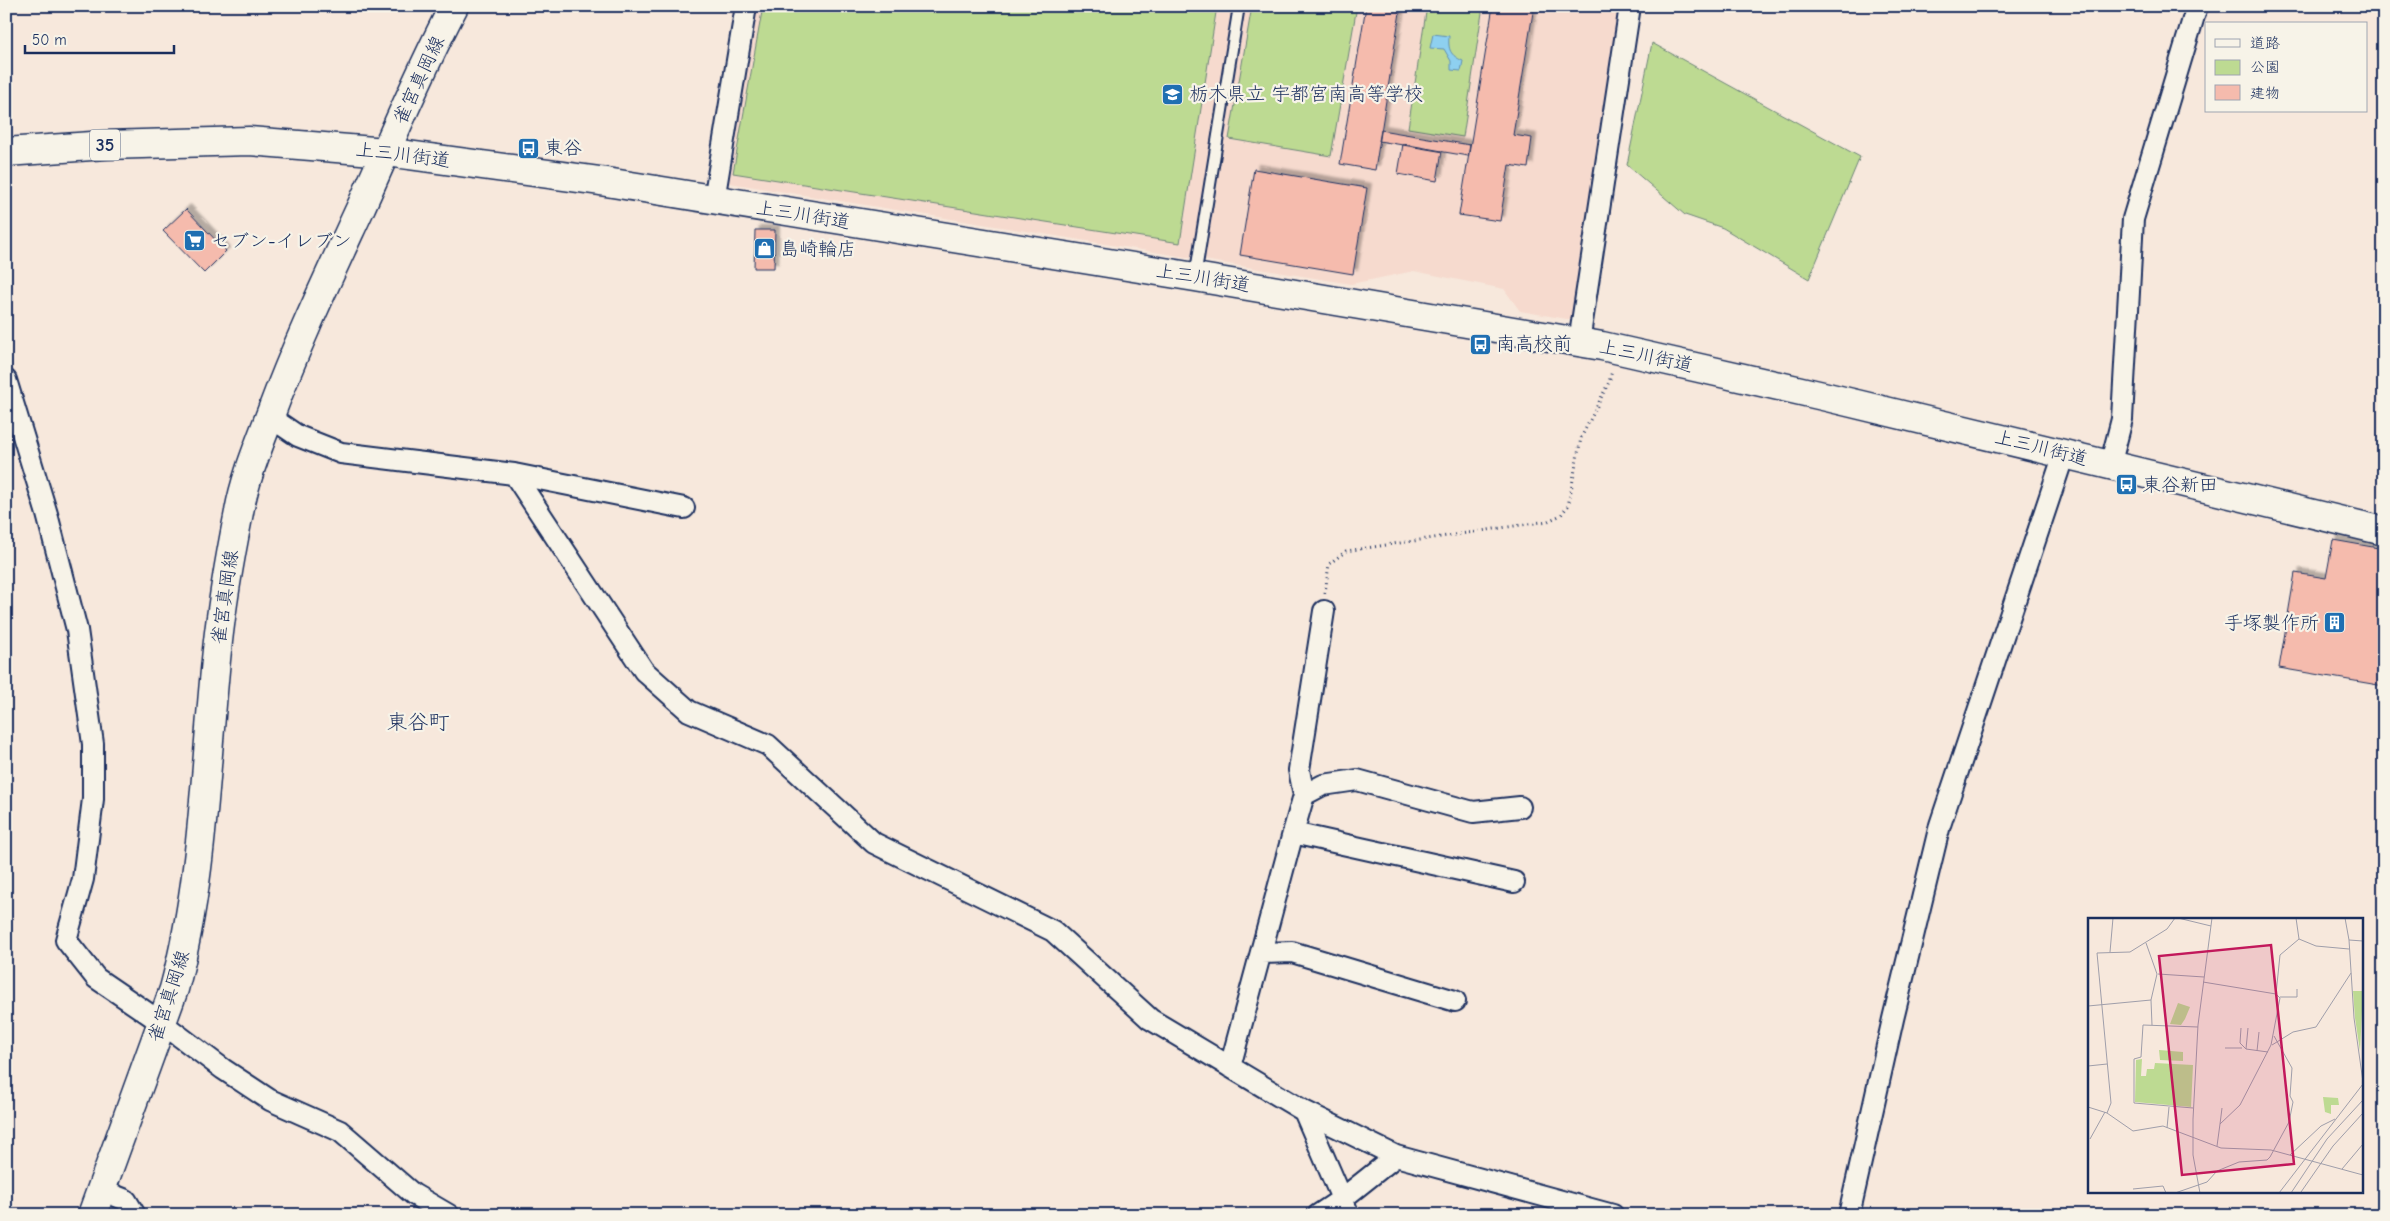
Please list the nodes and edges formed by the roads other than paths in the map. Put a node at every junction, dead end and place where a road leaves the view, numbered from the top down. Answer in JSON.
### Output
{"nodes":[{"id":1,"x":454,"y":6,"type":"edge"},
{"id":2,"x":746,"y":6,"type":"edge"},
{"id":3,"x":1239,"y":6,"type":"edge"},
{"id":4,"x":1630,"y":6,"type":"edge"},
{"id":5,"x":2197,"y":6,"type":"edge"},
{"id":6,"x":6,"y":152,"type":"edge"},
{"id":7,"x":386,"y":152,"type":"junction"},
{"id":8,"x":714,"y":200,"type":"junction"},
{"id":9,"x":1194,"y":277,"type":"junction"},
{"id":10,"x":1579,"y":342,"type":"junction"},
{"id":11,"x":6,"y":380,"type":"edge"},
{"id":12,"x":270,"y":417,"type":"junction"},
{"id":13,"x":2064,"y":454,"type":"junction"},
{"id":14,"x":2110,"y":466,"type":"junction"},
{"id":15,"x":514,"y":474,"type":"junction"},
{"id":16,"x":684,"y":508,"type":"dead end"},
{"id":17,"x":2384,"y":531,"type":"edge"},
{"id":18,"x":1324,"y":611,"type":"road end"},
{"id":19,"x":1304,"y":795,"type":"junction"},
{"id":20,"x":1520,"y":806,"type":"dead end"},
{"id":21,"x":1293,"y":834,"type":"junction"},
{"id":22,"x":1514,"y":882,"type":"dead end"},
{"id":23,"x":1261,"y":953,"type":"junction"},
{"id":24,"x":1455,"y":1001,"type":"dead end"},
{"id":25,"x":162,"y":1023,"type":"junction"},
{"id":26,"x":1230,"y":1067,"type":"junction"},
{"id":27,"x":1304,"y":1111,"type":"junction"},
{"id":28,"x":1396,"y":1156,"type":"junction"},
{"id":29,"x":101,"y":1190,"type":"junction"},
{"id":30,"x":1346,"y":1207,"type":"edge"},
{"id":31,"x":92,"y":1215,"type":"edge"},
{"id":32,"x":135,"y":1215,"type":"edge"},
{"id":33,"x":449,"y":1215,"type":"edge"},
{"id":34,"x":1318,"y":1215,"type":"edge"},
{"id":35,"x":1613,"y":1215,"type":"edge"},
{"id":36,"x":1849,"y":1215,"type":"edge"}],
"edges":[{"from":1,"to":7,"type":"main road","name":"雀宮真岡線"},
{"from":2,"to":8,"type":"street"},
{"from":3,"to":9,"type":"lane"},
{"from":4,"to":10,"type":"street"},
{"from":5,"to":14,"type":"street"},
{"from":6,"to":7,"type":"main road","name":"上三川街道","number":"35"},
{"from":7,"to":8,"type":"main road","name":"上三川街道","number":"35"},
{"from":7,"to":12,"type":"main road","name":"雀宮真岡線"},
{"from":8,"to":9,"type":"main road","name":"上三川街道","number":"35"},
{"from":9,"to":10,"type":"main road","name":"上三川街道","number":"35"},
{"from":10,"to":13,"type":"main road","name":"上三川街道","number":"35"},
{"from":11,"to":25,"type":"street"},
{"from":12,"to":15,"type":"street"},
{"from":12,"to":25,"type":"main road","name":"雀宮真岡線"},
{"from":13,"to":14,"type":"main road","name":"上三川街道","number":"35"},
{"from":13,"to":36,"type":"street"},
{"from":14,"to":17,"type":"main road","name":"上三川街道","number":"35"},
{"from":15,"to":16,"type":"street"},
{"from":15,"to":26,"type":"street"},
{"from":18,"to":19,"type":"street"},
{"from":19,"to":20,"type":"street"},
{"from":19,"to":21,"type":"street"},
{"from":21,"to":22,"type":"street"},
{"from":21,"to":23,"type":"street"},
{"from":23,"to":24,"type":"street"},
{"from":23,"to":26,"type":"street"},
{"from":25,"to":29,"type":"main road","name":"雀宮真岡線"},
{"from":25,"to":33,"type":"street"},
{"from":26,"to":27,"type":"street"},
{"from":27,"to":28,"type":"street"},
{"from":27,"to":30,"type":"street"},
{"from":28,"to":30,"type":"street"},
{"from":28,"to":35,"type":"street"},
{"from":29,"to":31,"type":"main road","name":"雀宮真岡線"},
{"from":29,"to":32,"type":"street"},
{"from":30,"to":34,"type":"street"}]}
